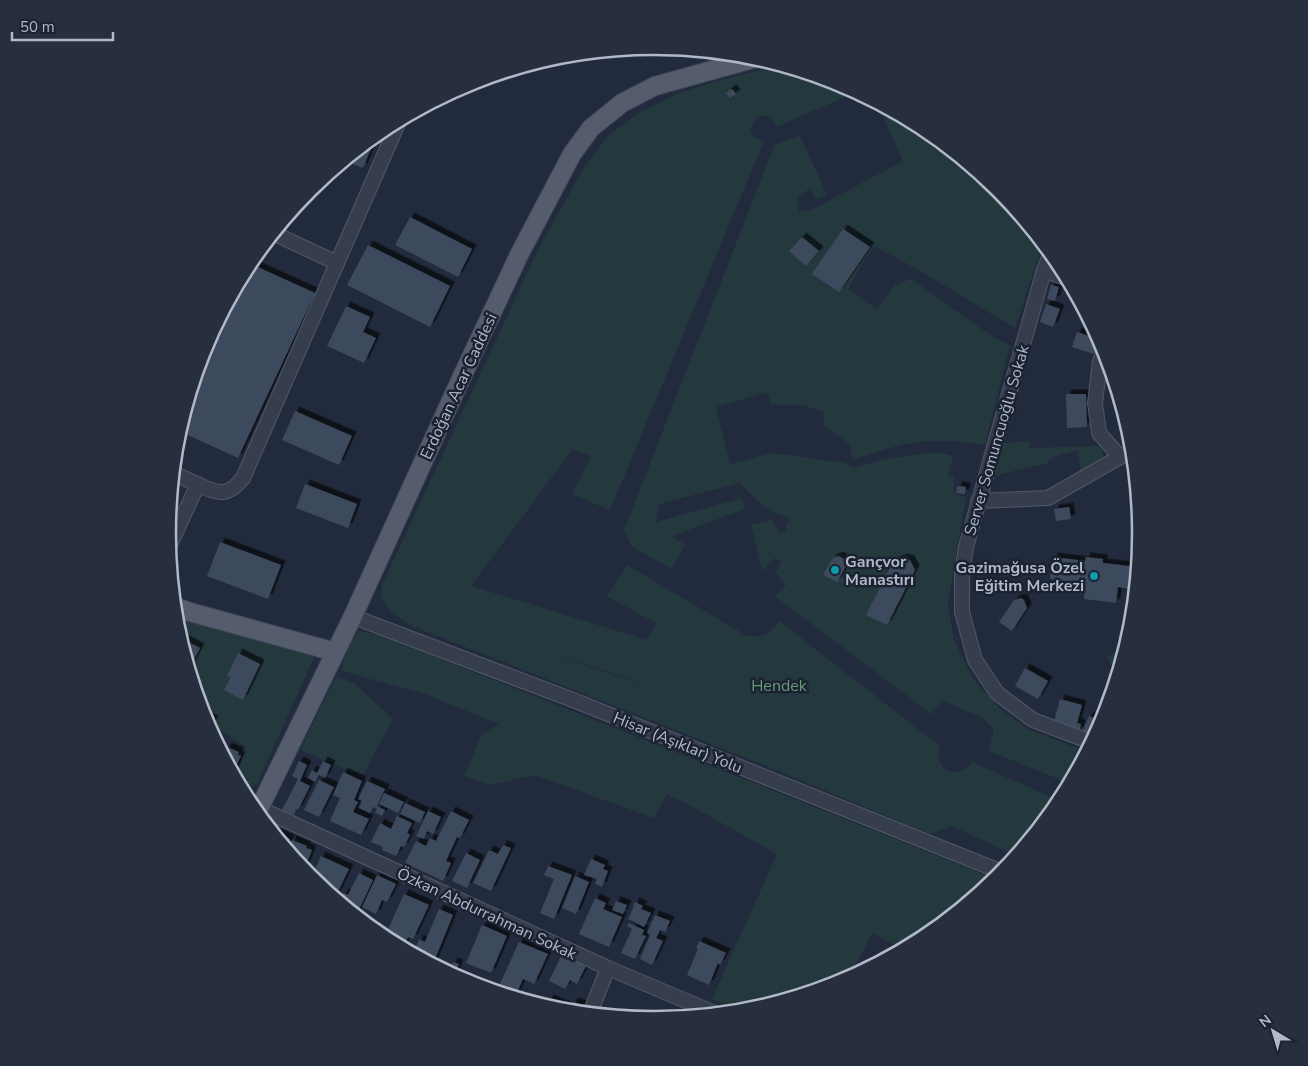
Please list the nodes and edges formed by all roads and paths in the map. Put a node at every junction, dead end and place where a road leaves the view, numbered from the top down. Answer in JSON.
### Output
{"nodes":[{"id":1,"x":739,"y":63,"type":"edge"},
{"id":2,"x":395,"y":132,"type":"edge"},
{"id":3,"x":280,"y":236,"type":"edge"},
{"id":4,"x":337,"y":262,"type":"junction"},
{"id":5,"x":1047,"y":262,"type":"edge"},
{"id":6,"x":1044,"y":270,"type":"junction"},
{"id":7,"x":1056,"y":274,"type":"edge"},
{"id":8,"x":1100,"y":361,"type":"edge"},
{"id":9,"x":1125,"y":453,"type":"edge"},
{"id":10,"x":1126,"y":454,"type":"edge"},
{"id":11,"x":180,"y":476,"type":"edge"},
{"id":12,"x":198,"y":484,"type":"junction"},
{"id":13,"x":978,"y":501,"type":"junction"},
{"id":14,"x":176,"y":533,"type":"edge"},
{"id":15,"x":182,"y":609,"type":"edge"},
{"id":16,"x":353,"y":616,"type":"junction"},
{"id":17,"x":335,"y":652,"type":"junction"},
{"id":18,"x":1085,"y":740,"type":"edge"},
{"id":19,"x":259,"y":801,"type":"edge"},
{"id":20,"x":268,"y":814,"type":"edge"},
{"id":21,"x":994,"y":869,"type":"edge"},
{"id":22,"x":608,"y":968,"type":"junction"},
{"id":23,"x":592,"y":1007,"type":"edge"},
{"id":24,"x":703,"y":1008,"type":"edge"}],
"edges":[{"from":1,"to":16,"type":"main road","name":"Erdoğan Acar Caddesi"},
{"from":2,"to":4,"type":"street"},
{"from":3,"to":4,"type":"street"},
{"from":4,"to":12,"type":"street"},
{"from":5,"to":6,"type":"street","name":"Server Somuncuoğlu Sokak"},
{"from":6,"to":7,"type":"street"},
{"from":6,"to":13,"type":"street","name":"Server Somuncuoğlu Sokak"},
{"from":8,"to":9,"type":"street"},
{"from":10,"to":13,"type":"street"},
{"from":11,"to":12,"type":"street"},
{"from":12,"to":14,"type":"street"},
{"from":13,"to":18,"type":"street","name":"Server Somuncuoğlu Sokak"},
{"from":15,"to":17,"type":"main road"},
{"from":16,"to":17,"type":"main road","name":"Erdoğan Acar Caddesi"},
{"from":16,"to":21,"type":"street","name":"Hisar (Aşıklar) Yolu"},
{"from":17,"to":19,"type":"main road","name":"Erdoğan Acar Caddesi"},
{"from":20,"to":22,"type":"street","name":"Özkan Abdurrahman Sokak"},
{"from":22,"to":23,"type":"street"},
{"from":22,"to":24,"type":"street","name":"Özkan Abdurrahman Sokak"}]}
